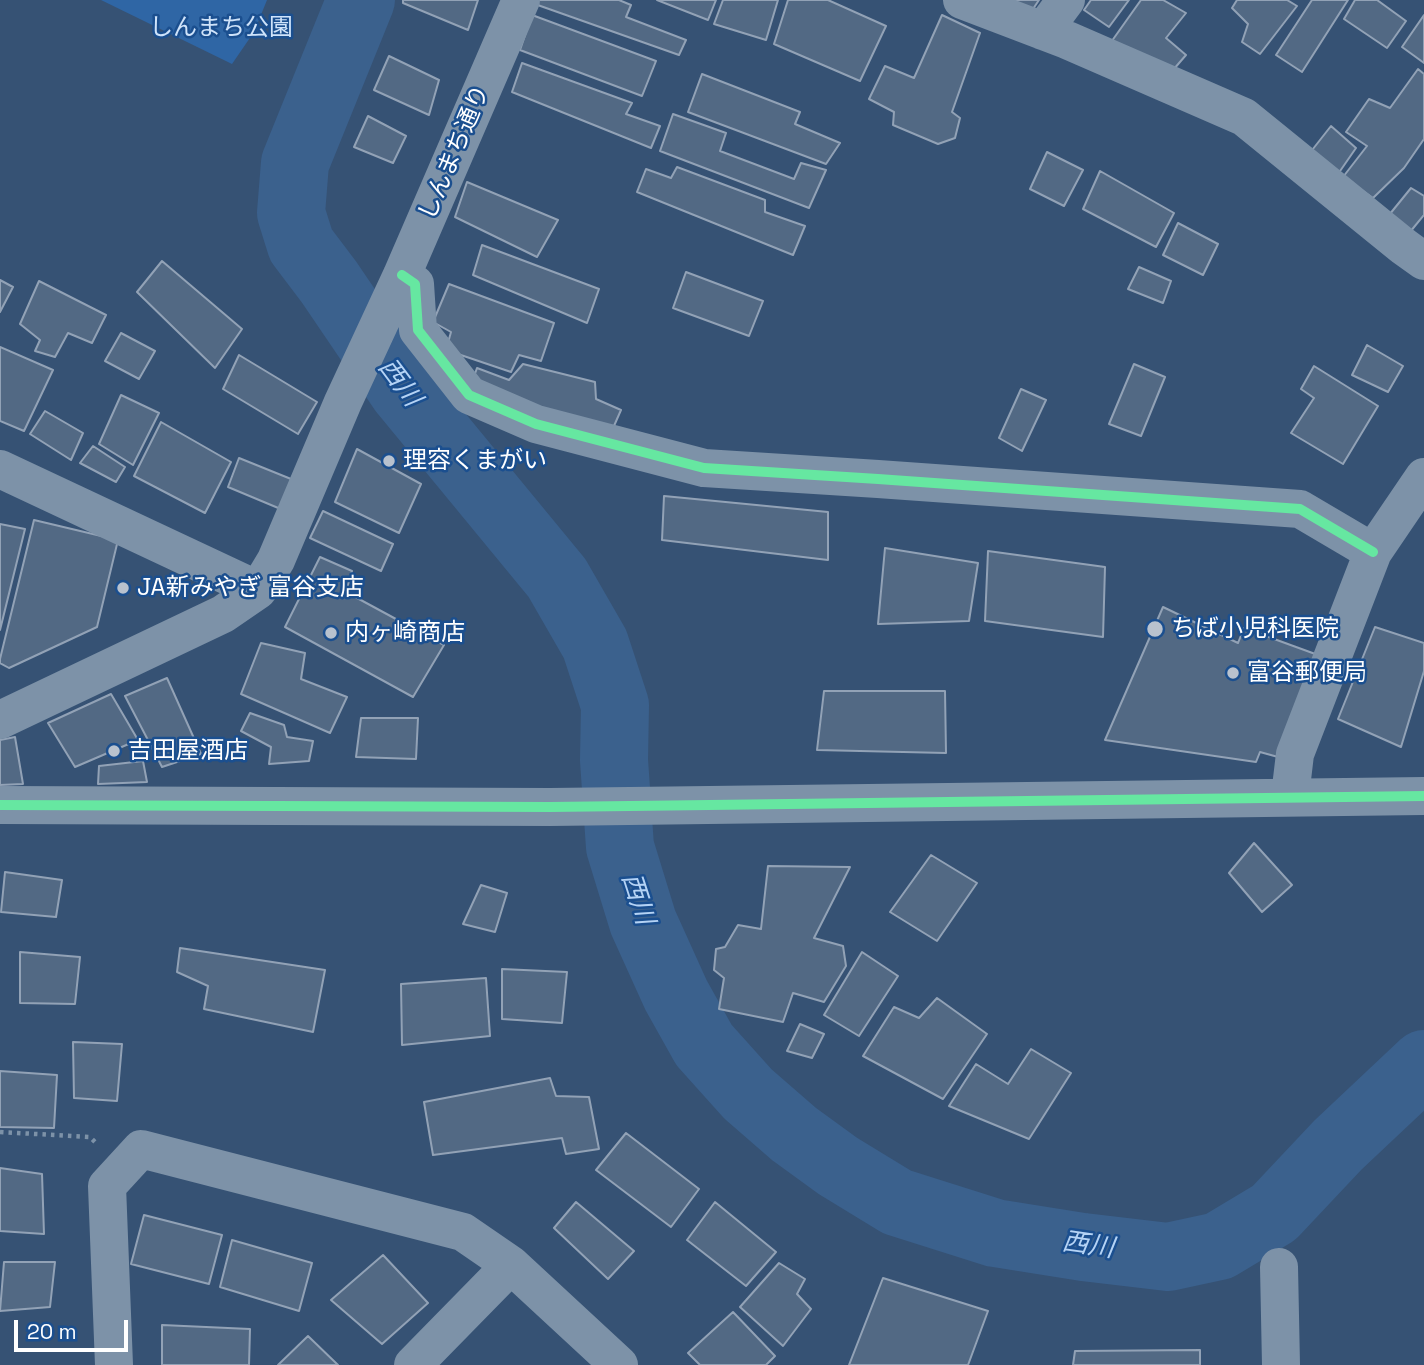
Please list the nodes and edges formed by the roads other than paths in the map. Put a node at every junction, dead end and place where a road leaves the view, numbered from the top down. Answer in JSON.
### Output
{"nodes":[{"id":1,"x":521,"y":0,"type":"edge"},
{"id":2,"x":962,"y":0,"type":"edge"},
{"id":3,"x":1066,"y":0,"type":"edge"},
{"id":4,"x":1043,"y":31,"type":"junction"},
{"id":5,"x":1424,"y":261,"type":"edge"},
{"id":6,"x":395,"y":290,"type":"junction"},
{"id":7,"x":0,"y":469,"type":"edge"},
{"id":8,"x":1424,"y":477,"type":"edge"},
{"id":9,"x":1373,"y":551,"type":"junction"},
{"id":10,"x":258,"y":590,"type":"junction"},
{"id":11,"x":0,"y":720,"type":"edge"},
{"id":12,"x":1290,"y":796,"type":"junction"},
{"id":13,"x":1424,"y":796,"type":"edge"},
{"id":14,"x":0,"y":805,"type":"edge"},
{"id":15,"x":511,"y":1265,"type":"junction"},
{"id":16,"x":1279,"y":1267,"type":"dead end"},
{"id":17,"x":114,"y":1365,"type":"edge"},
{"id":18,"x":413,"y":1365,"type":"edge"},
{"id":19,"x":618,"y":1365,"type":"edge"},
{"id":20,"x":1281,"y":1365,"type":"edge"}],
"edges":[{"from":1,"to":6,"type":"street","name":"しんまち通り"},
{"from":2,"to":4,"type":"street"},
{"from":3,"to":4,"type":"street"},
{"from":4,"to":5,"type":"street"},
{"from":6,"to":9,"type":"street"},
{"from":6,"to":10,"type":"street","name":"しんまち通り"},
{"from":7,"to":10,"type":"street"},
{"from":8,"to":9,"type":"street"},
{"from":9,"to":12,"type":"street"},
{"from":10,"to":11,"type":"street"},
{"from":12,"to":13,"type":"street"},
{"from":12,"to":14,"type":"street"},
{"from":15,"to":17,"type":"street"},
{"from":15,"to":18,"type":"street"},
{"from":15,"to":19,"type":"street"},
{"from":16,"to":20,"type":"street"}]}
